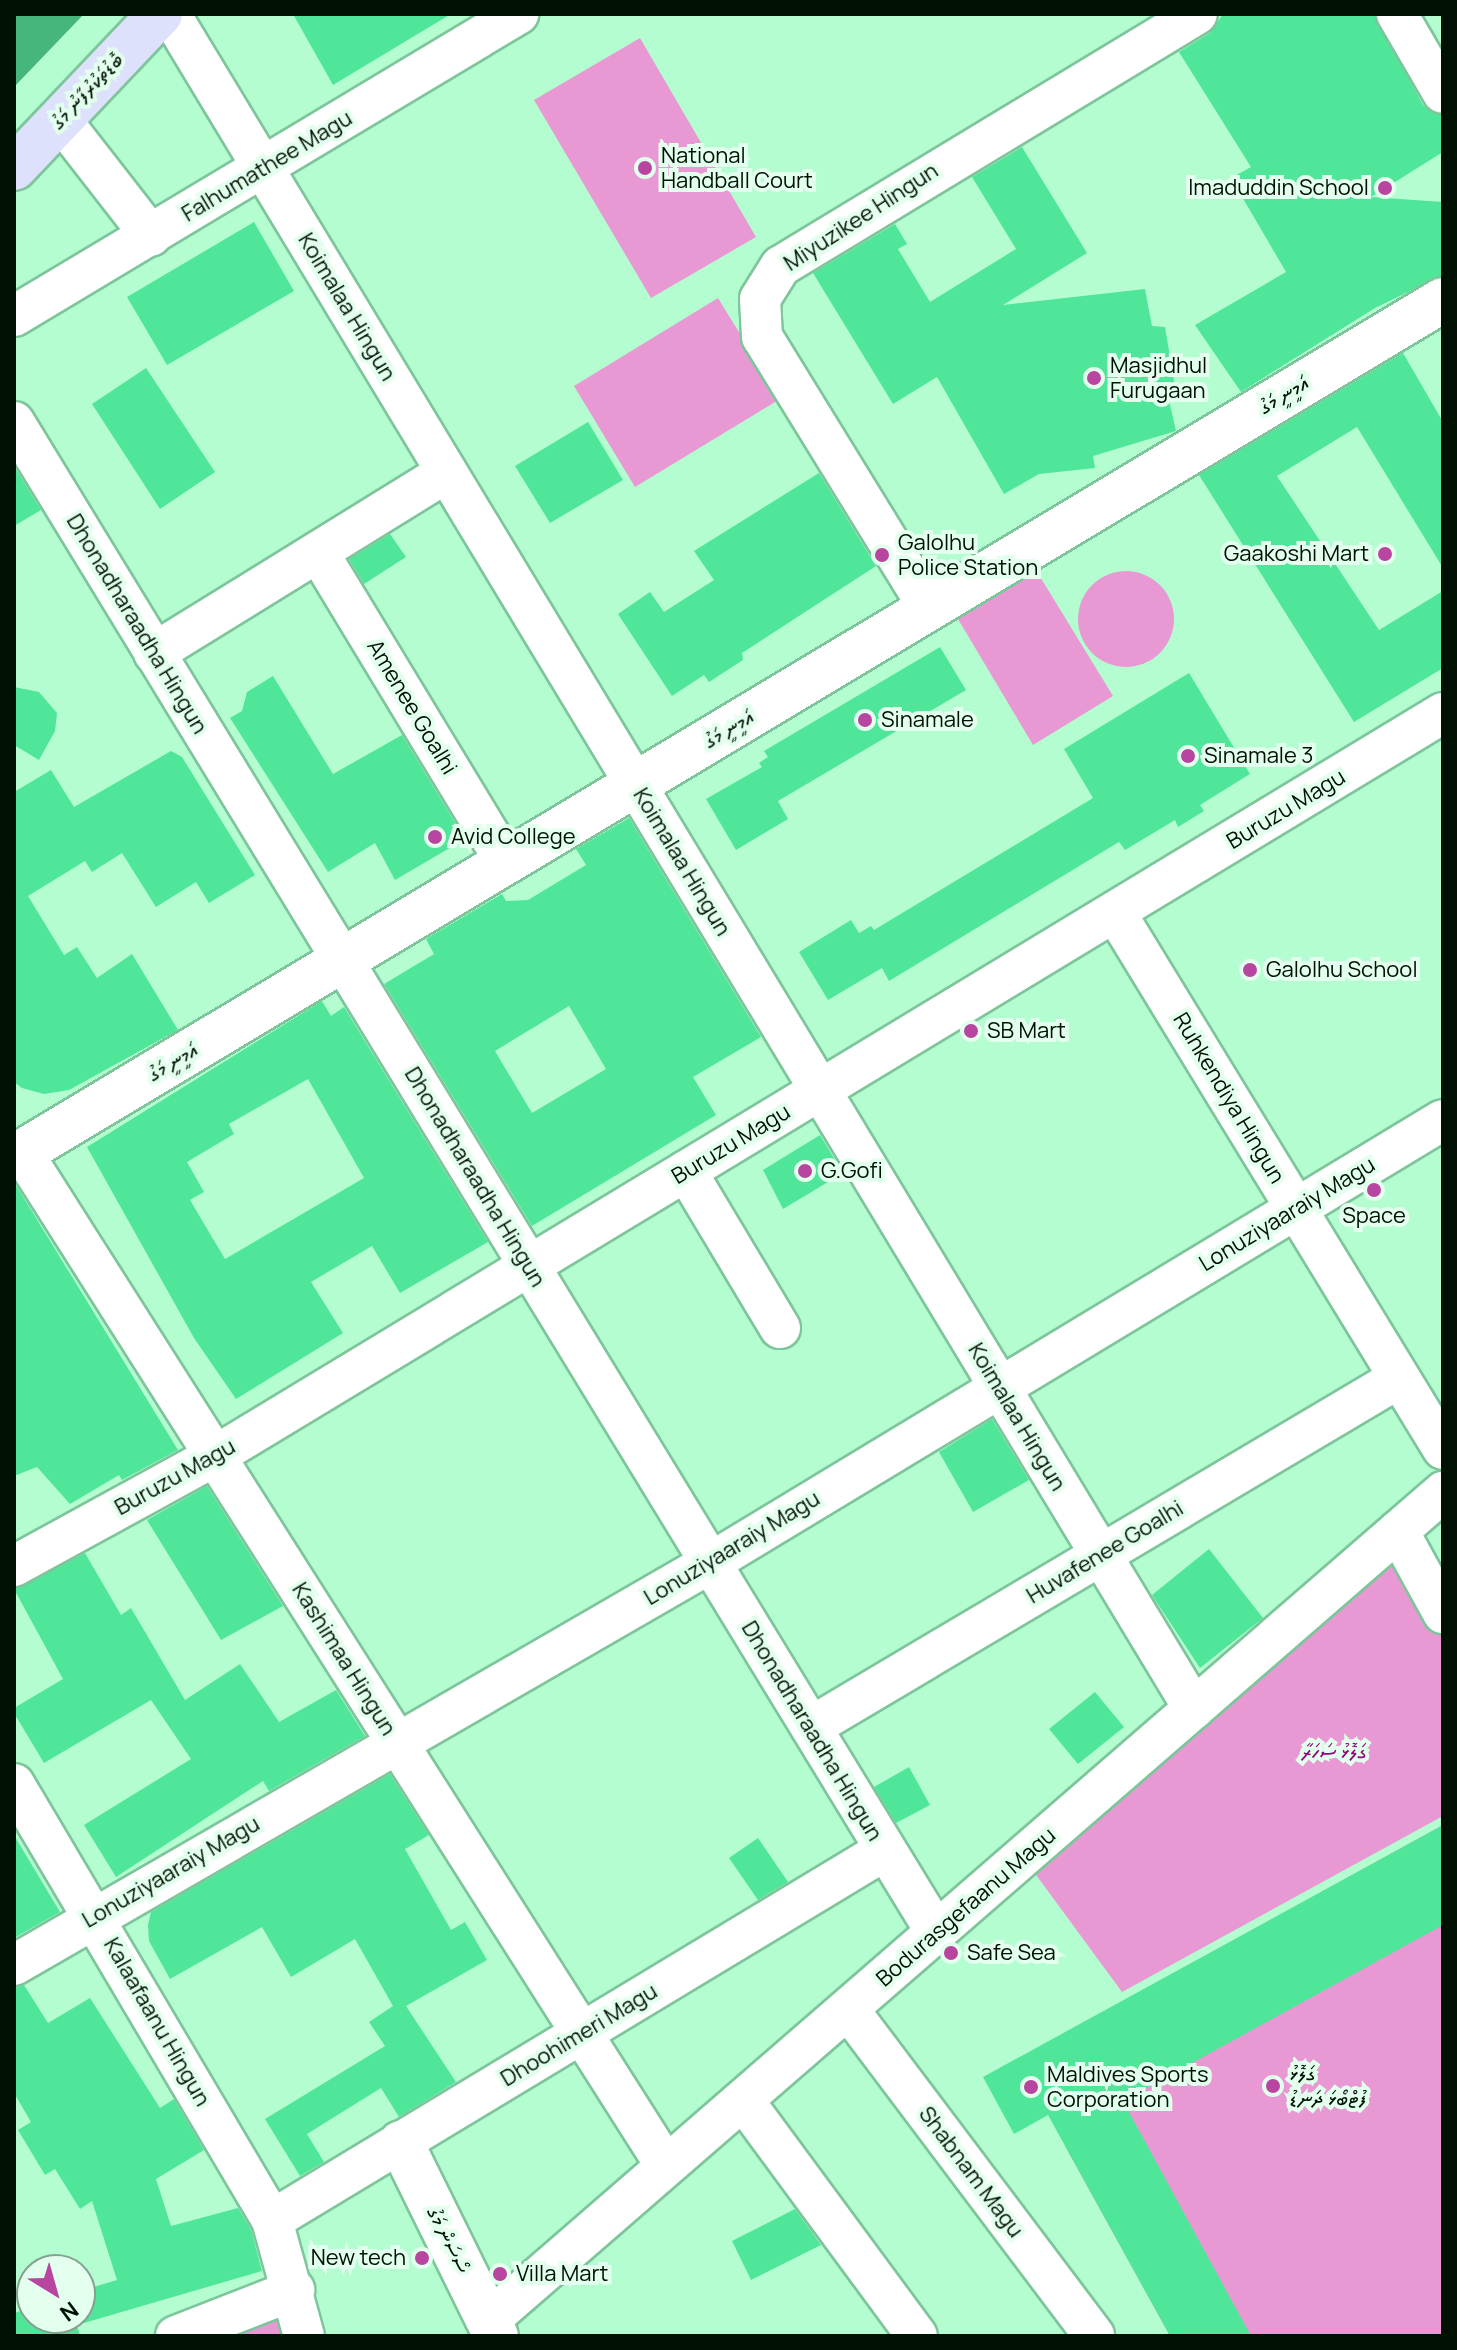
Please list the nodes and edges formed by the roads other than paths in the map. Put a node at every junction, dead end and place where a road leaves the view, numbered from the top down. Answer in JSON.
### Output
{"nodes":[{"id":1,"x":160,"y":14,"type":"edge"},
{"id":2,"x":170,"y":14,"type":"edge"},
{"id":3,"x":518,"y":14,"type":"edge"},
{"id":4,"x":1197,"y":14,"type":"edge"},
{"id":5,"x":1397,"y":14,"type":"edge"},
{"id":6,"x":1443,"y":93,"type":"edge"},
{"id":7,"x":60,"y":119,"type":"junction"},
{"id":8,"x":14,"y":168,"type":"edge"},
{"id":9,"x":263,"y":168,"type":"junction"},
{"id":10,"x":151,"y":236,"type":"junction"},
{"id":11,"x":1443,"y":300,"type":"edge"},
{"id":12,"x":14,"y":316,"type":"edge"},
{"id":13,"x":14,"y":422,"type":"edge"},
{"id":14,"x":447,"y":472,"type":"junction"},
{"id":15,"x":318,"y":552,"type":"junction"},
{"id":16,"x":929,"y":608,"type":"junction"},
{"id":17,"x":154,"y":653,"type":"junction"},
{"id":18,"x":1438,"y":729,"type":"edge"},
{"id":19,"x":635,"y":784,"type":"junction"},
{"id":20,"x":506,"y":862,"type":"junction"},
{"id":21,"x":1115,"y":912,"type":"junction"},
{"id":22,"x":342,"y":960,"type":"junction"},
{"id":23,"x":820,"y":1090,"type":"junction"},
{"id":24,"x":1443,"y":1120,"type":"edge"},
{"id":25,"x":18,"y":1155,"type":"edge"},
{"id":26,"x":686,"y":1171,"type":"junction"},
{"id":27,"x":1296,"y":1209,"type":"junction"},
{"id":28,"x":529,"y":1266,"type":"junction"},
{"id":29,"x":780,"y":1328,"type":"dead end"},
{"id":30,"x":1399,"y":1378,"type":"junction"},
{"id":31,"x":999,"y":1388,"type":"junction"},
{"id":32,"x":1443,"y":1449,"type":"edge"},
{"id":33,"x":215,"y":1456,"type":"junction"},
{"id":34,"x":1443,"y":1492,"type":"edge"},
{"id":35,"x":1398,"y":1531,"type":"junction"},
{"id":36,"x":1100,"y":1555,"type":"junction"},
{"id":37,"x":710,"y":1563,"type":"junction"},
{"id":38,"x":14,"y":1566,"type":"edge"},
{"id":39,"x":1443,"y":1613,"type":"edge"},
{"id":40,"x":1194,"y":1709,"type":"junction"},
{"id":41,"x":811,"y":1727,"type":"junction"},
{"id":42,"x":396,"y":1742,"type":"junction"},
{"id":43,"x":14,"y":1784,"type":"edge"},
{"id":44,"x":885,"y":1850,"type":"junction"},
{"id":45,"x":96,"y":1914,"type":"junction"},
{"id":46,"x":936,"y":1932,"type":"junction"},
{"id":47,"x":14,"y":1965,"type":"edge"},
{"id":48,"x":848,"y":2009,"type":"junction"},
{"id":49,"x":582,"y":2034,"type":"junction"},
{"id":50,"x":743,"y":2100,"type":"junction"},
{"id":51,"x":401,"y":2143,"type":"junction"},
{"id":52,"x":666,"y":2166,"type":"junction"},
{"id":53,"x":272,"y":2220,"type":"junction"},
{"id":54,"x":294,"y":2290,"type":"junction"},
{"id":55,"x":492,"y":2328,"type":"edge"},
{"id":56,"x":176,"y":2336,"type":"edge"},
{"id":57,"x":304,"y":2336,"type":"edge"},
{"id":58,"x":917,"y":2336,"type":"edge"},
{"id":59,"x":1094,"y":2336,"type":"edge"}],
"edges":[{"from":1,"to":7,"type":"main road","name":"ބޮޑުތަކުރުފާނު މަގު"},
{"from":2,"to":9,"type":"street","name":"Koimalaa Hingun"},
{"from":3,"to":9,"type":"street","name":"Falhumathee Magu"},
{"from":4,"to":16,"type":"street","name":"Miyuzikee Hingun"},
{"from":5,"to":6,"type":"street"},
{"from":7,"to":8,"type":"main road","name":"ބޮޑުތަކުރުފާނު މަގު"},
{"from":7,"to":10,"type":"street"},
{"from":9,"to":10,"type":"street","name":"Falhumathee Magu"},
{"from":9,"to":14,"type":"street","name":"Koimalaa Hingun"},
{"from":10,"to":12,"type":"street","name":"Falhumathee Magu"},
{"from":11,"to":16,"type":"street","name":"އަމީނީ މަގު"},
{"from":13,"to":17,"type":"street","name":"Dhonadharaadha Hingun"},
{"from":14,"to":15,"type":"street"},
{"from":14,"to":19,"type":"street","name":"Koimalaa Hingun"},
{"from":15,"to":17,"type":"street"},
{"from":15,"to":20,"type":"street","name":"Amenee Goalhi"},
{"from":16,"to":19,"type":"street","name":"އަމީނީ މަގު"},
{"from":17,"to":22,"type":"street","name":"Dhonadharaadha Hingun"},
{"from":18,"to":21,"type":"street","name":"Buruzu Magu"},
{"from":19,"to":20,"type":"street","name":"އަމީނީ މަގު"},
{"from":19,"to":23,"type":"street","name":"Koimalaa Hingun"},
{"from":20,"to":22,"type":"street","name":"އަމީނީ މަގު"},
{"from":21,"to":23,"type":"street","name":"Buruzu Magu"},
{"from":21,"to":27,"type":"street","name":"Ruhkendiya Hingun"},
{"from":22,"to":25,"type":"street","name":"އަމީނީ މަގު"},
{"from":22,"to":28,"type":"street","name":"Dhonadharaadha Hingun"},
{"from":23,"to":26,"type":"street","name":"Buruzu Magu"},
{"from":23,"to":31,"type":"street","name":"Koimalaa Hingun"},
{"from":24,"to":27,"type":"street","name":"Lonuziyaaraiy Magu"},
{"from":25,"to":33,"type":"street","name":"Kashimaa Hingun"},
{"from":26,"to":28,"type":"street","name":"Buruzu Magu"},
{"from":26,"to":29,"type":"street"},
{"from":27,"to":30,"type":"street","name":"Ruhkendiya Hingun"},
{"from":27,"to":31,"type":"street","name":"Lonuziyaaraiy Magu"},
{"from":28,"to":33,"type":"street","name":"Buruzu Magu"},
{"from":28,"to":37,"type":"street","name":"Dhonadharaadha Hingun"},
{"from":30,"to":32,"type":"street","name":"Ruhkendiya Hingun"},
{"from":30,"to":36,"type":"street","name":"Huvafenee Goalhi"},
{"from":31,"to":36,"type":"street","name":"Koimalaa Hingun"},
{"from":31,"to":37,"type":"street","name":"Lonuziyaaraiy Magu"},
{"from":33,"to":38,"type":"street","name":"Buruzu Magu"},
{"from":33,"to":42,"type":"street","name":"Kashimaa Hingun"},
{"from":34,"to":35,"type":"street","name":"Bodurasgefaanu Magu"},
{"from":35,"to":39,"type":"street"},
{"from":35,"to":40,"type":"street","name":"Bodurasgefaanu Magu"},
{"from":36,"to":40,"type":"street","name":"Koimalaa Hingun"},
{"from":36,"to":41,"type":"street","name":"Huvafenee Goalhi"},
{"from":37,"to":41,"type":"street","name":"Dhonadharaadha Hingun"},
{"from":37,"to":42,"type":"street","name":"Lonuziyaaraiy Magu"},
{"from":40,"to":46,"type":"street","name":"Bodurasgefaanu Magu"},
{"from":41,"to":44,"type":"street","name":"Dhonadharaadha Hingun"},
{"from":42,"to":45,"type":"street","name":"Lonuziyaaraiy Magu"},
{"from":42,"to":49,"type":"street","name":"Kashimaa Hingun"},
{"from":43,"to":45,"type":"street","name":"Kalaafaanu Hingun"},
{"from":44,"to":46,"type":"street","name":"Dhonadharaadha Hingun"},
{"from":44,"to":49,"type":"street","name":"Dhoohimeri Magu"},
{"from":45,"to":47,"type":"street","name":"Lonuziyaaraiy Magu"},
{"from":45,"to":53,"type":"street","name":"Kalaafaanu Hingun"},
{"from":46,"to":48,"type":"street","name":"Bodurasgefaanu Magu"},
{"from":48,"to":50,"type":"street","name":"Bodurasgefaanu Magu"},
{"from":48,"to":59,"type":"street","name":"Shabnam Magu"},
{"from":49,"to":51,"type":"street","name":"Dhoohimeri Magu"},
{"from":49,"to":52,"type":"street","name":"Kashimaa Hingun"},
{"from":50,"to":52,"type":"street","name":"Bodurasgefaanu Magu"},
{"from":50,"to":58,"type":"street"},
{"from":51,"to":53,"type":"street","name":"Dhoohimeri Magu"},
{"from":51,"to":55,"type":"street","name":"ސޯސަން މަގު"},
{"from":52,"to":55,"type":"street","name":"Bodurasgefaanu Magu"},
{"from":53,"to":54,"type":"street","name":"Kalaafaanu Hingun"},
{"from":54,"to":56,"type":"street"},
{"from":54,"to":57,"type":"street","name":"Kalaafaanu Hingun"}]}
